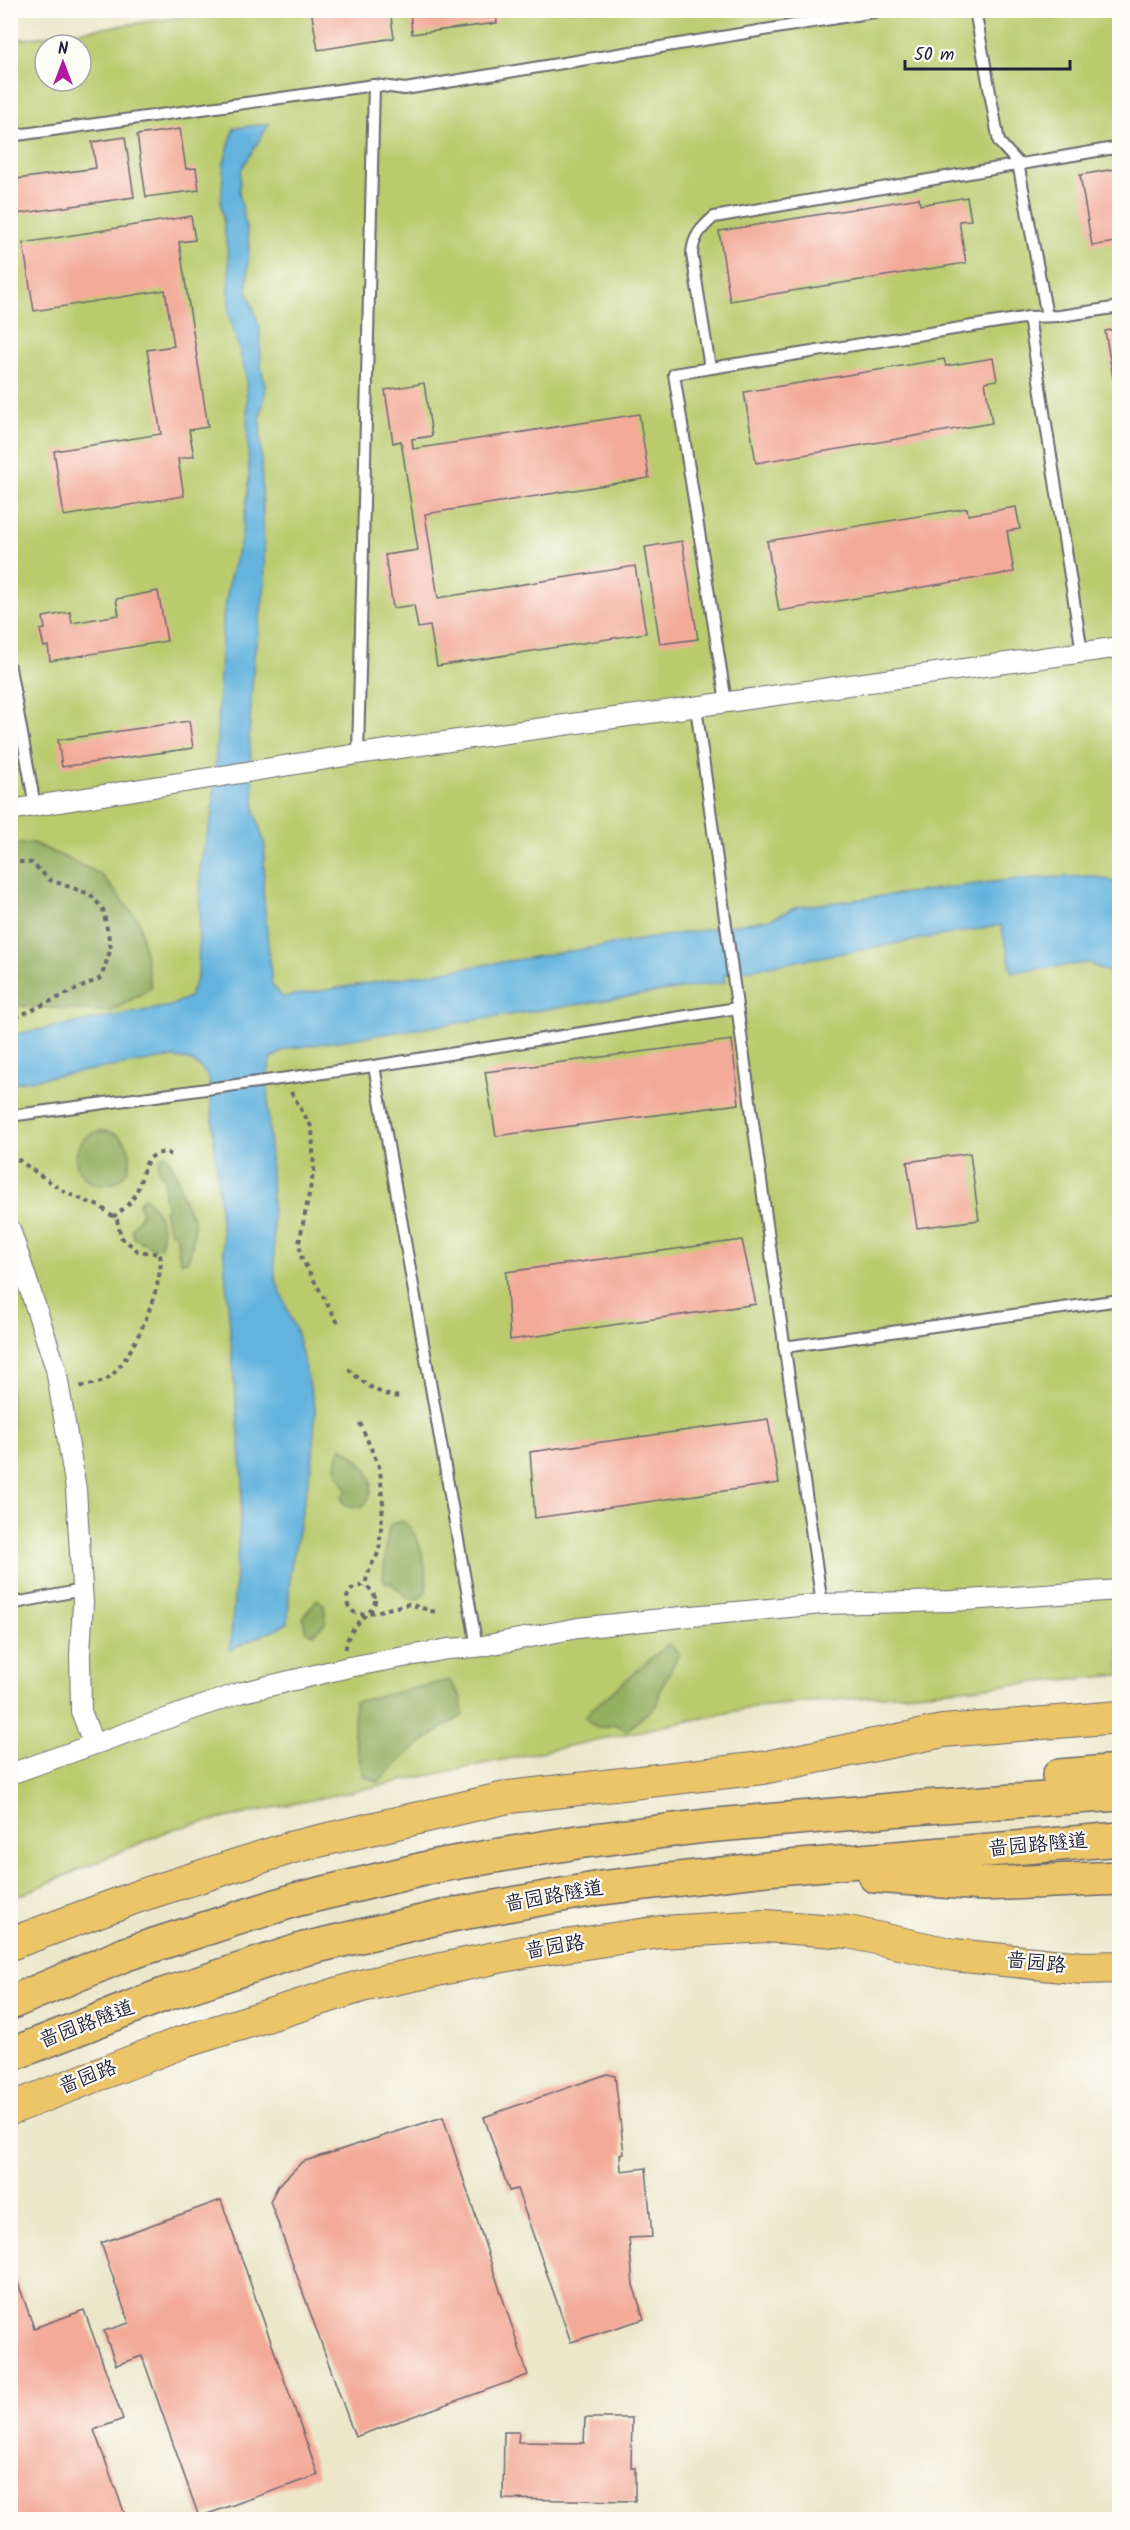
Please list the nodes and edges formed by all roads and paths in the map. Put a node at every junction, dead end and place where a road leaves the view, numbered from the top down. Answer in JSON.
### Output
{"nodes":[{"id":1,"x":886,"y":10,"type":"edge"},
{"id":2,"x":975,"y":10,"type":"edge"},
{"id":3,"x":374,"y":85,"type":"junction"},
{"id":4,"x":10,"y":136,"type":"edge"},
{"id":5,"x":1119,"y":147,"type":"edge"},
{"id":6,"x":1018,"y":163,"type":"junction"},
{"id":7,"x":1119,"y":307,"type":"edge"},
{"id":8,"x":1047,"y":316,"type":"junction"},
{"id":9,"x":1029,"y":317,"type":"junction"},
{"id":10,"x":710,"y":368,"type":"junction"},
{"id":11,"x":1119,"y":647,"type":"edge"},
{"id":12,"x":1082,"y":652,"type":"junction"},
{"id":13,"x":10,"y":668,"type":"edge"},
{"id":14,"x":726,"y":702,"type":"junction"},
{"id":15,"x":696,"y":707,"type":"junction"},
{"id":16,"x":358,"y":754,"type":"junction"},
{"id":17,"x":35,"y":806,"type":"junction"},
{"id":18,"x":10,"y":810,"type":"edge"},
{"id":19,"x":10,"y":861,"type":"edge"},
{"id":20,"x":737,"y":1008,"type":"junction"},
{"id":21,"x":10,"y":1020,"type":"edge"},
{"id":22,"x":374,"y":1066,"type":"junction"},
{"id":23,"x":278,"y":1079,"type":"junction"},
{"id":24,"x":10,"y":1116,"type":"edge"},
{"id":25,"x":10,"y":1154,"type":"edge"},
{"id":26,"x":174,"y":1158,"type":"dead end"},
{"id":27,"x":114,"y":1217,"type":"junction"},
{"id":28,"x":10,"y":1229,"type":"edge"},
{"id":29,"x":1119,"y":1300,"type":"edge"},
{"id":30,"x":338,"y":1323,"type":"dead end"},
{"id":31,"x":784,"y":1347,"type":"junction"},
{"id":32,"x":348,"y":1369,"type":"dead end"},
{"id":33,"x":60,"y":1392,"type":"junction"},
{"id":34,"x":400,"y":1397,"type":"dead end"},
{"id":35,"x":360,"y":1423,"type":"dead end"},
{"id":36,"x":364,"y":1587,"type":"junction"},
{"id":37,"x":82,"y":1590,"type":"junction"},
{"id":38,"x":1119,"y":1590,"type":"edge"},
{"id":39,"x":10,"y":1604,"type":"edge"},
{"id":40,"x":822,"y":1604,"type":"junction"},
{"id":41,"x":435,"y":1612,"type":"dead end"},
{"id":42,"x":366,"y":1614,"type":"junction"},
{"id":43,"x":477,"y":1647,"type":"junction"},
{"id":44,"x":349,"y":1667,"type":"junction"},
{"id":45,"x":1119,"y":1717,"type":"edge"},
{"id":46,"x":93,"y":1743,"type":"junction"},
{"id":47,"x":1119,"y":1771,"type":"edge"},
{"id":48,"x":10,"y":1774,"type":"edge"},
{"id":49,"x":1119,"y":1794,"type":"edge"},
{"id":50,"x":706,"y":1826,"type":"junction"},
{"id":51,"x":1119,"y":1839,"type":"edge"},
{"id":52,"x":766,"y":1869,"type":"junction"},
{"id":53,"x":1119,"y":1878,"type":"edge"},
{"id":54,"x":10,"y":1944,"type":"edge"},
{"id":55,"x":1119,"y":1967,"type":"edge"},
{"id":56,"x":10,"y":2003,"type":"edge"},
{"id":57,"x":10,"y":2055,"type":"edge"},
{"id":58,"x":10,"y":2109,"type":"edge"}],
"edges":[{"from":1,"to":3,"type":"lane"},
{"from":2,"to":6,"type":"lane"},
{"from":3,"to":4,"type":"lane"},
{"from":3,"to":16,"type":"lane"},
{"from":5,"to":6,"type":"lane"},
{"from":6,"to":8,"type":"lane"},
{"from":6,"to":10,"type":"lane"},
{"from":7,"to":8,"type":"lane"},
{"from":8,"to":9,"type":"lane"},
{"from":9,"to":10,"type":"lane"},
{"from":9,"to":12,"type":"lane"},
{"from":10,"to":14,"type":"lane"},
{"from":11,"to":12,"type":"street"},
{"from":12,"to":14,"type":"street"},
{"from":13,"to":17,"type":"lane"},
{"from":14,"to":15,"type":"street"},
{"from":15,"to":16,"type":"street"},
{"from":15,"to":20,"type":"lane"},
{"from":16,"to":17,"type":"street"},
{"from":17,"to":18,"type":"street"},
{"from":19,"to":21,"type":"path"},
{"from":20,"to":22,"type":"lane"},
{"from":20,"to":31,"type":"lane"},
{"from":22,"to":23,"type":"lane"},
{"from":22,"to":43,"type":"lane"},
{"from":23,"to":24,"type":"lane"},
{"from":23,"to":30,"type":"path"},
{"from":25,"to":27,"type":"path"},
{"from":26,"to":27,"type":"path"},
{"from":27,"to":33,"type":"path"},
{"from":28,"to":33,"type":"street"},
{"from":29,"to":31,"type":"lane"},
{"from":31,"to":40,"type":"lane"},
{"from":32,"to":34,"type":"path"},
{"from":33,"to":37,"type":"street"},
{"from":35,"to":36,"type":"path"},
{"from":36,"to":42,"type":"path"},
{"from":36,"to":42,"type":"path"},
{"from":37,"to":39,"type":"lane"},
{"from":37,"to":46,"type":"street"},
{"from":38,"to":40,"type":"street"},
{"from":40,"to":43,"type":"street"},
{"from":41,"to":42,"type":"path"},
{"from":42,"to":44,"type":"path"},
{"from":43,"to":44,"type":"street"},
{"from":44,"to":46,"type":"street"},
{"from":45,"to":54,"type":"main road"},
{"from":46,"to":48,"type":"street"},
{"from":47,"to":50,"type":"highway"},
{"from":49,"to":50,"type":"highway"},
{"from":50,"to":56,"type":"highway"},
{"from":51,"to":52,"type":"highway","name":"啬园路隧道"},
{"from":52,"to":53,"type":"highway"},
{"from":52,"to":57,"type":"highway","name":"啬园路隧道"},
{"from":55,"to":58,"type":"main road","name":"啬园路"}]}
